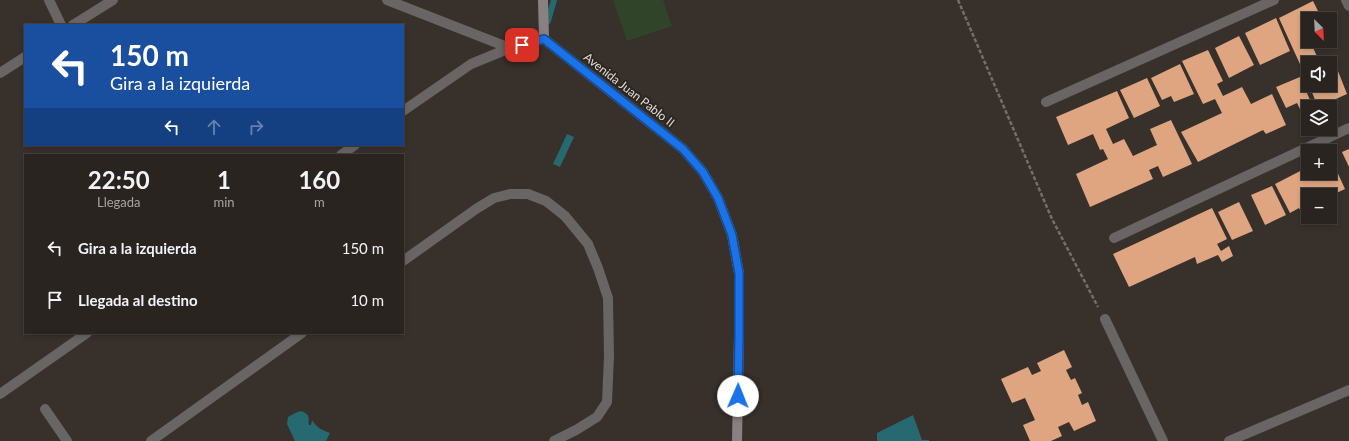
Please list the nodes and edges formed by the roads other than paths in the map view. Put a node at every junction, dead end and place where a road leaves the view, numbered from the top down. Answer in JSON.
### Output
{"nodes":[{"id":1,"x":49,"y":0,"type":"edge"},
{"id":2,"x":113,"y":0,"type":"edge"},
{"id":3,"x":387,"y":0,"type":"edge"},
{"id":4,"x":542,"y":0,"type":"edge"},
{"id":5,"x":1274,"y":0,"type":"edge"},
{"id":6,"x":1346,"y":0,"type":"edge"},
{"id":7,"x":1349,"y":6,"type":"edge"},
{"id":8,"x":61,"y":24,"type":"edge"},
{"id":9,"x":75,"y":24,"type":"edge"},
{"id":10,"x":544,"y":39,"type":"junction"},
{"id":11,"x":510,"y":48,"type":"junction"},
{"id":12,"x":24,"y":58,"type":"edge"},
{"id":13,"x":0,"y":73,"type":"edge"},
{"id":14,"x":1046,"y":102,"type":"dead end"},
{"id":15,"x":404,"y":110,"type":"edge"},
{"id":16,"x":1349,"y":128,"type":"edge"},
{"id":17,"x":354,"y":146,"type":"edge"},
{"id":18,"x":342,"y":154,"type":"edge"},
{"id":19,"x":1114,"y":238,"type":"dead end"},
{"id":20,"x":404,"y":260,"type":"edge"},
{"id":21,"x":1105,"y":319,"type":"road end"},
{"id":22,"x":86,"y":334,"type":"edge"},
{"id":23,"x":301,"y":334,"type":"edge"},
{"id":24,"x":1349,"y":390,"type":"edge"},
{"id":25,"x":0,"y":394,"type":"edge"},
{"id":26,"x":44,"y":409,"type":"dead end"},
{"id":27,"x":67,"y":441,"type":"edge"},
{"id":28,"x":151,"y":441,"type":"edge"},
{"id":29,"x":554,"y":441,"type":"edge"},
{"id":30,"x":737,"y":441,"type":"edge"},
{"id":31,"x":1164,"y":441,"type":"edge"},
{"id":32,"x":1229,"y":441,"type":"edge"}],
"edges":[{"from":1,"to":8,"type":"street"},
{"from":2,"to":9,"type":"street"},
{"from":3,"to":11,"type":"street"},
{"from":4,"to":10,"type":"street"},
{"from":5,"to":14,"type":"street"},
{"from":6,"to":7,"type":"street"},
{"from":10,"to":11,"type":"street"},
{"from":10,"to":30,"type":"street","name":"Avenida Juan Pablo II"},
{"from":11,"to":15,"type":"street"},
{"from":12,"to":13,"type":"street"},
{"from":16,"to":19,"type":"street"},
{"from":17,"to":18,"type":"street"},
{"from":20,"to":29,"type":"street"},
{"from":21,"to":31,"type":"street"},
{"from":22,"to":25,"type":"street"},
{"from":23,"to":28,"type":"street"},
{"from":24,"to":32,"type":"street"},
{"from":26,"to":27,"type":"street"}]}
